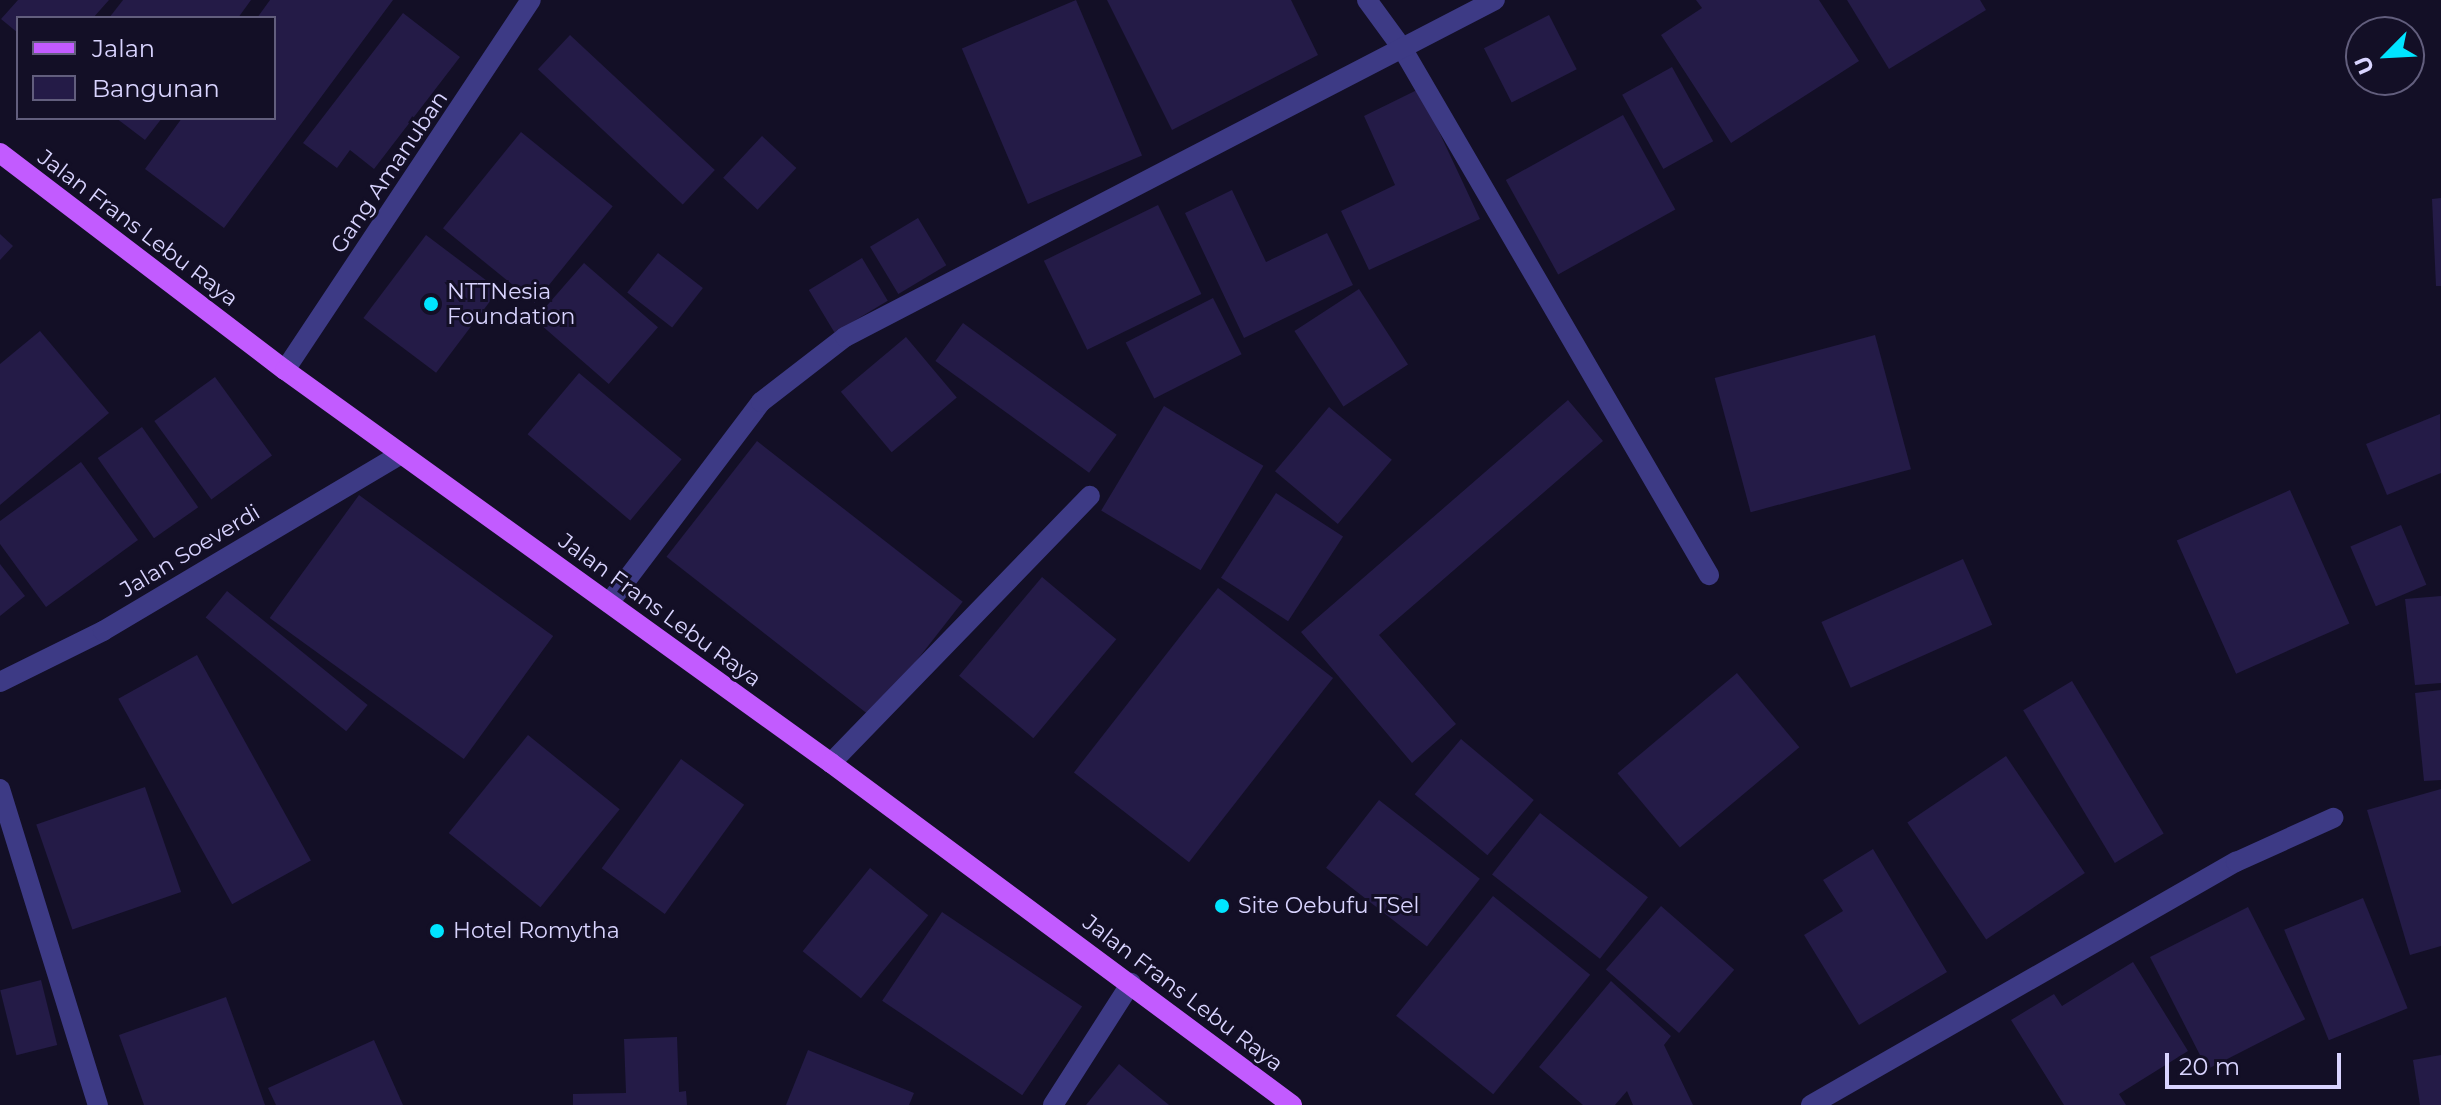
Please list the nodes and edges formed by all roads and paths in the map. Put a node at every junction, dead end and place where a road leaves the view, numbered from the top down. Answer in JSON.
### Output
{"nodes":[{"id":1,"x":531,"y":0,"type":"edge"},
{"id":2,"x":1367,"y":0,"type":"edge"},
{"id":3,"x":1495,"y":0,"type":"edge"},
{"id":4,"x":1402,"y":48,"type":"junction"},
{"id":5,"x":0,"y":153,"type":"edge"},
{"id":6,"x":285,"y":370,"type":"junction"},
{"id":7,"x":401,"y":454,"type":"junction"},
{"id":8,"x":1090,"y":496,"type":"dead end"},
{"id":9,"x":1709,"y":575,"type":"dead end"},
{"id":10,"x":609,"y":603,"type":"junction"},
{"id":11,"x":0,"y":682,"type":"edge"},
{"id":12,"x":831,"y":763,"type":"junction"},
{"id":13,"x":0,"y":789,"type":"edge"},
{"id":14,"x":2333,"y":818,"type":"dead end"},
{"id":15,"x":1131,"y":983,"type":"junction"},
{"id":16,"x":98,"y":1105,"type":"edge"},
{"id":17,"x":1053,"y":1105,"type":"edge"},
{"id":18,"x":1292,"y":1105,"type":"edge"},
{"id":19,"x":1811,"y":1105,"type":"edge"}],
"edges":[{"from":1,"to":6,"type":"street","name":"Gang Amanuban"},
{"from":2,"to":4,"type":"street"},
{"from":3,"to":4,"type":"street"},
{"from":4,"to":9,"type":"street"},
{"from":4,"to":10,"type":"street"},
{"from":5,"to":6,"type":"main road","name":"Jalan Frans Lebu Raya"},
{"from":6,"to":7,"type":"main road","name":"Jalan Frans Lebu Raya"},
{"from":7,"to":10,"type":"main road","name":"Jalan Frans Lebu Raya"},
{"from":7,"to":11,"type":"street","name":"Jalan Soeverdi"},
{"from":8,"to":12,"type":"street"},
{"from":10,"to":12,"type":"main road","name":"Jalan Frans Lebu Raya"},
{"from":12,"to":15,"type":"main road","name":"Jalan Frans Lebu Raya"},
{"from":13,"to":16,"type":"street"},
{"from":14,"to":19,"type":"street"},
{"from":15,"to":17,"type":"street"},
{"from":15,"to":18,"type":"main road","name":"Jalan Frans Lebu Raya"}]}
